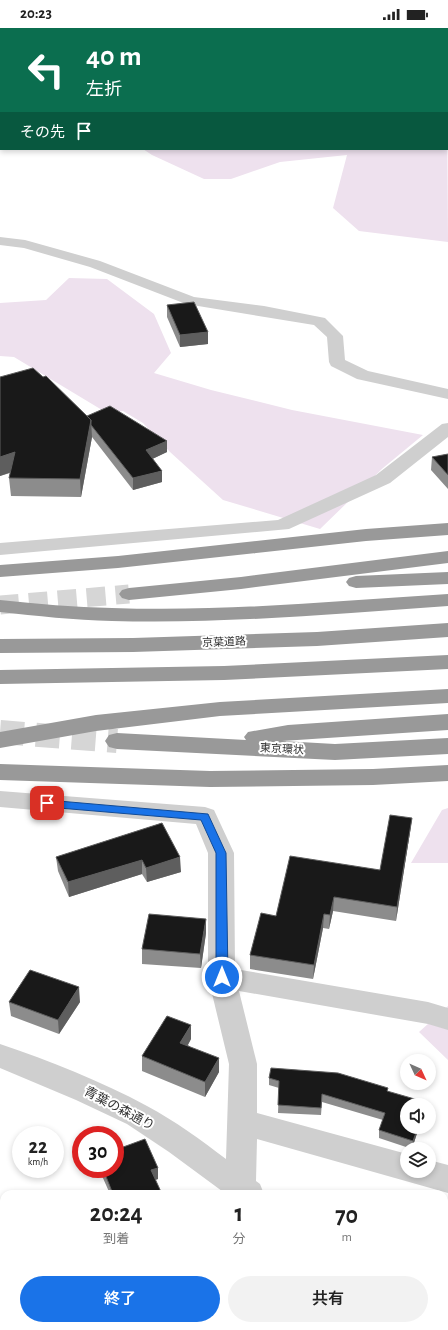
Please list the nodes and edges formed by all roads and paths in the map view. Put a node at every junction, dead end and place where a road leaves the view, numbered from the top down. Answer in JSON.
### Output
{"nodes":[{"id":1,"x":0,"y":241,"type":"edge"},
{"id":2,"x":448,"y":394,"type":"edge"},
{"id":3,"x":448,"y":428,"type":"edge"},
{"id":4,"x":448,"y":529,"type":"edge"},
{"id":5,"x":0,"y":549,"type":"edge"},
{"id":6,"x":448,"y":558,"type":"edge"},
{"id":7,"x":0,"y":571,"type":"edge"},
{"id":8,"x":448,"y":578,"type":"edge"},
{"id":9,"x":241,"y":583,"type":"junction"},
{"id":10,"x":129,"y":594,"type":"tunnel mouth"},
{"id":11,"x":448,"y":600,"type":"edge"},
{"id":12,"x":0,"y":606,"type":"edge"},
{"id":13,"x":448,"y":630,"type":"edge"},
{"id":14,"x":0,"y":646,"type":"edge"},
{"id":15,"x":448,"y":662,"type":"edge"},
{"id":16,"x":0,"y":677,"type":"edge"},
{"id":17,"x":448,"y":696,"type":"edge"},
{"id":18,"x":448,"y":722,"type":"edge"},
{"id":19,"x":0,"y":740,"type":"edge"},
{"id":20,"x":117,"y":741,"type":"tunnel mouth"},
{"id":21,"x":198,"y":744,"type":"junction"},
{"id":22,"x":448,"y":746,"type":"edge"},
{"id":23,"x":0,"y":772,"type":"edge"},
{"id":24,"x":448,"y":773,"type":"edge"},
{"id":25,"x":0,"y":799,"type":"edge"},
{"id":26,"x":222,"y":977,"type":"junction"},
{"id":27,"x":448,"y":1019,"type":"edge"},
{"id":28,"x":0,"y":1056,"type":"edge"},
{"id":29,"x":242,"y":1122,"type":"junction"},
{"id":30,"x":400,"y":1166,"type":"edge"},
{"id":31,"x":436,"y":1176,"type":"edge"},
{"id":32,"x":448,"y":1179,"type":"edge"},
{"id":33,"x":244,"y":1190,"type":"edge"},
{"id":34,"x":245,"y":1190,"type":"edge"}],
"edges":[{"from":1,"to":2,"type":"street"},
{"from":3,"to":5,"type":"street"},
{"from":4,"to":7,"type":"highway"},
{"from":6,"to":9,"type":"highway"},
{"from":8,"to":9,"type":"highway"},
{"from":9,"to":10,"type":"highway"},
{"from":11,"to":12,"type":"highway"},
{"from":13,"to":14,"type":"highway","name":"京葉道路"},
{"from":15,"to":16,"type":"highway"},
{"from":17,"to":19,"type":"highway"},
{"from":18,"to":21,"type":"highway"},
{"from":20,"to":21,"type":"highway","name":"東京環状"},
{"from":21,"to":22,"type":"highway","name":"東京環状"},
{"from":23,"to":24,"type":"highway"},
{"from":25,"to":26,"type":"street"},
{"from":26,"to":27,"type":"street"},
{"from":26,"to":29,"type":"street"},
{"from":28,"to":33,"type":"street","name":"青葉の森通り"},
{"from":29,"to":30,"type":"street"},
{"from":29,"to":34,"type":"street"},
{"from":31,"to":32,"type":"street"}]}
